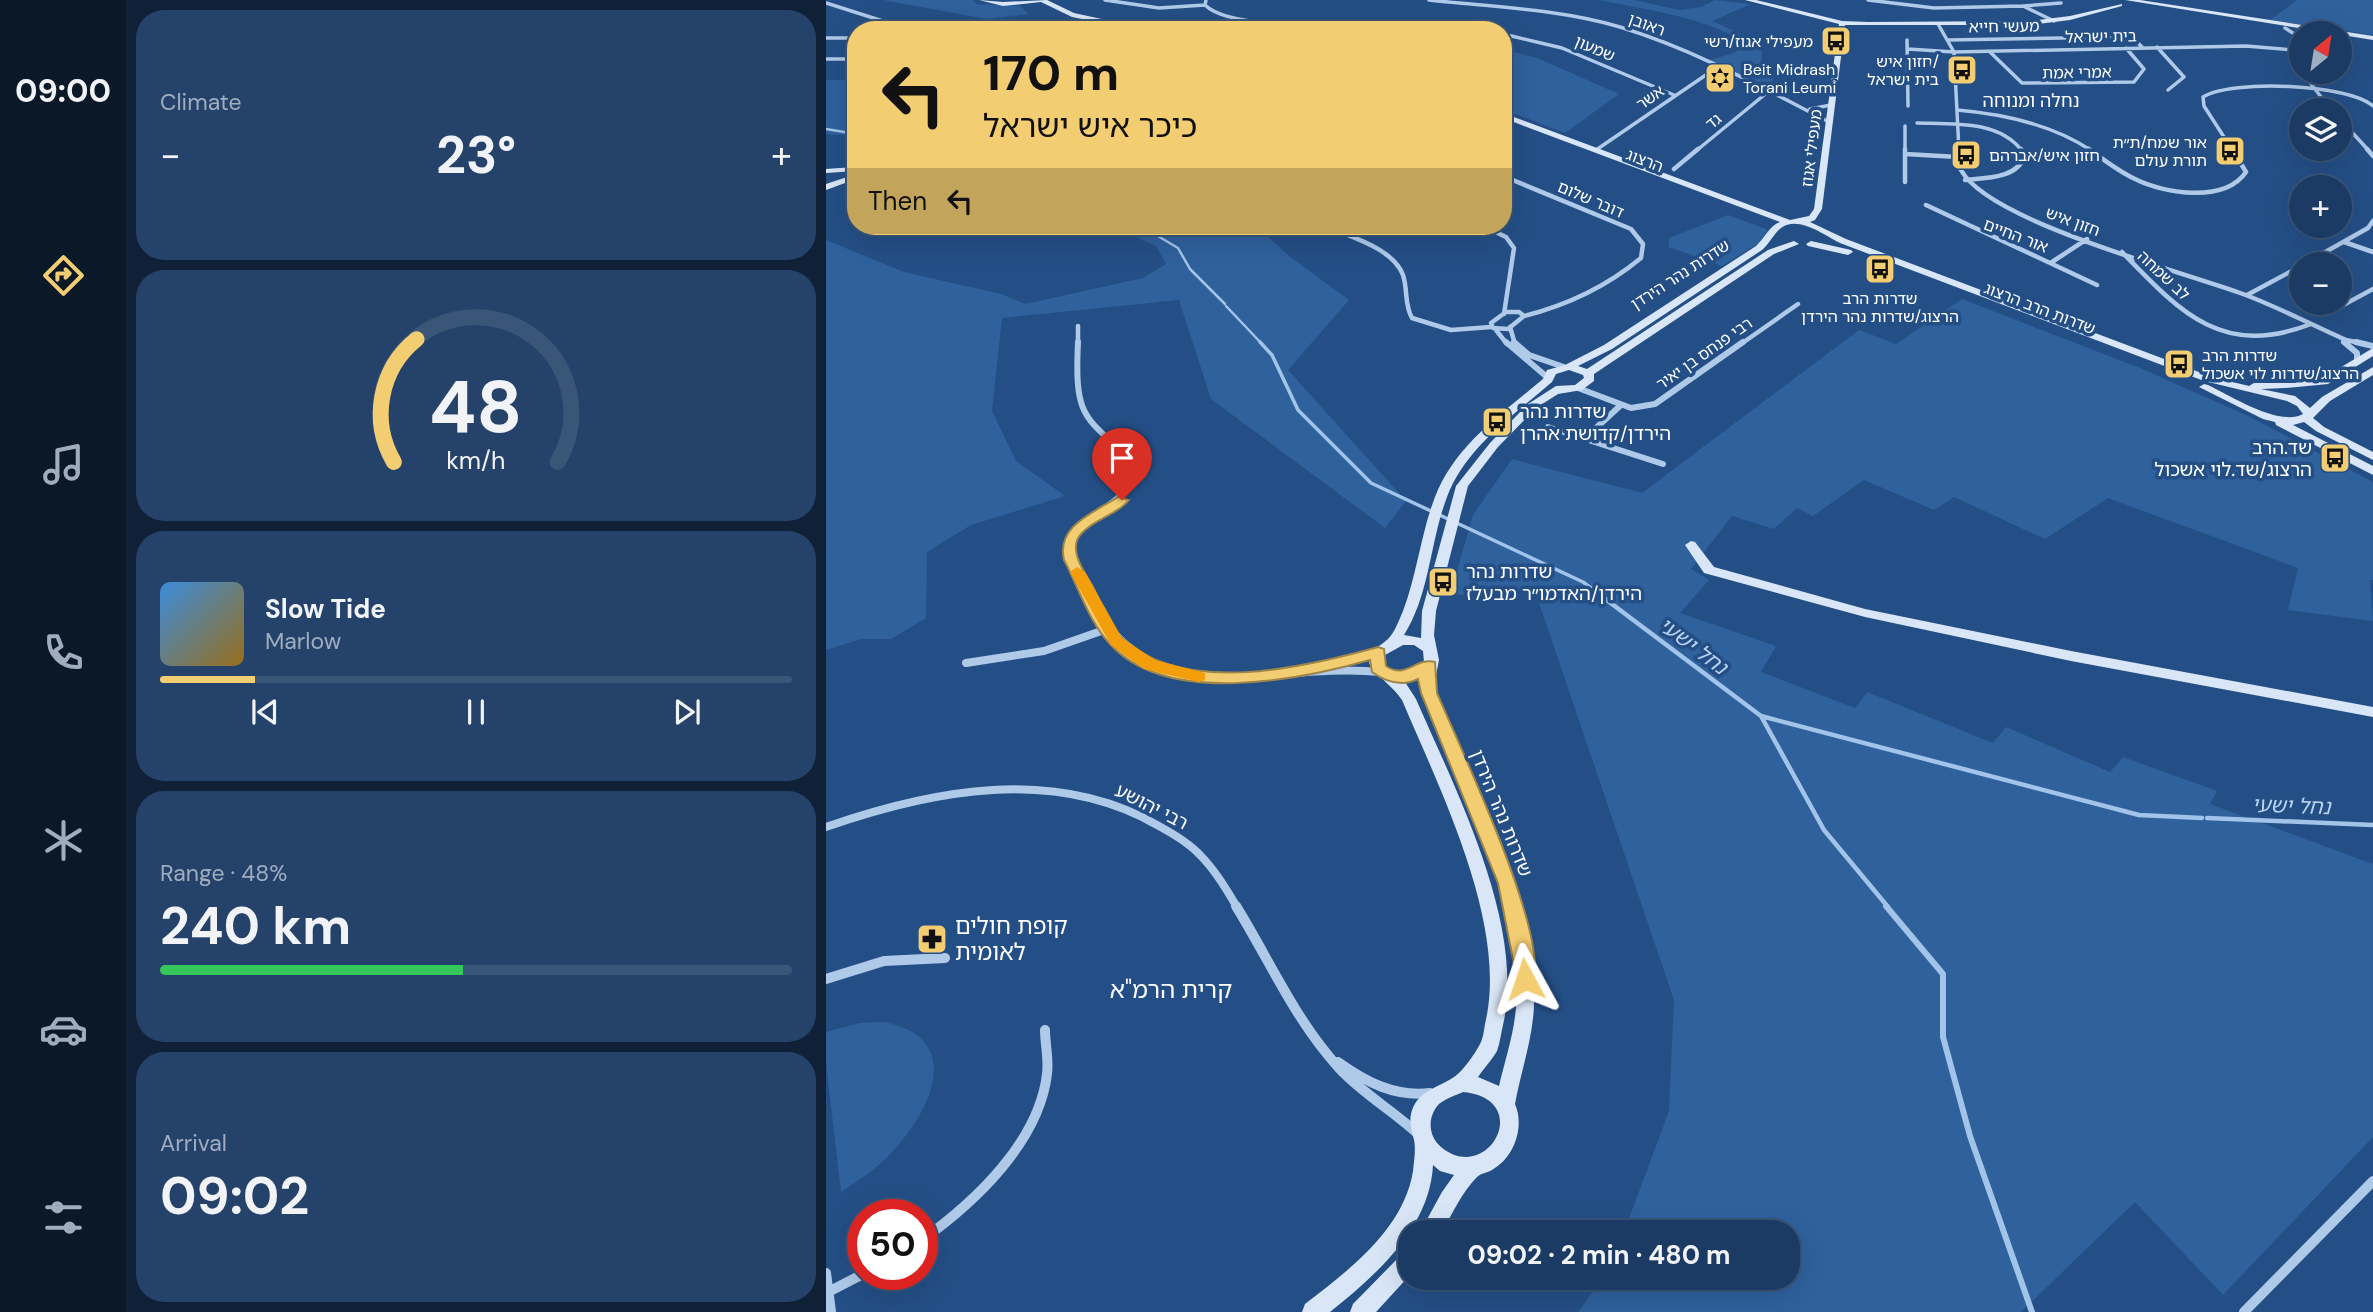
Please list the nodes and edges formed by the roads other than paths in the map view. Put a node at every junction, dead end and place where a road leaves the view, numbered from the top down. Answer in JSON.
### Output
{"nodes":[{"id":1,"x":982,"y":0,"type":"edge"},
{"id":2,"x":1043,"y":0,"type":"edge"},
{"id":3,"x":1105,"y":0,"type":"edge"},
{"id":4,"x":1429,"y":0,"type":"edge"},
{"id":5,"x":1748,"y":0,"type":"edge"},
{"id":6,"x":1868,"y":0,"type":"edge"},
{"id":7,"x":1025,"y":1,"type":"edge"},
{"id":8,"x":1206,"y":2,"type":"edge"},
{"id":9,"x":826,"y":3,"type":"edge"},
{"id":10,"x":2061,"y":3,"type":"dead end"},
{"id":11,"x":2101,"y":3,"type":"edge"},
{"id":12,"x":2125,"y":3,"type":"edge"},
{"id":13,"x":2023,"y":6,"type":"junction"},
{"id":14,"x":883,"y":21,"type":"edge"},
{"id":15,"x":1080,"y":21,"type":"edge"},
{"id":16,"x":1103,"y":21,"type":"edge"},
{"id":17,"x":1249,"y":21,"type":"edge"},
{"id":18,"x":2054,"y":21,"type":"junction"},
{"id":19,"x":1938,"y":24,"type":"junction"},
{"id":20,"x":1848,"y":25,"type":"junction"},
{"id":21,"x":2284,"y":28,"type":"junction"},
{"id":22,"x":2289,"y":29,"type":"edge"},
{"id":23,"x":2289,"y":30,"type":"edge"},
{"id":24,"x":1512,"y":36,"type":"edge"},
{"id":25,"x":2352,"y":37,"type":"edge"},
{"id":26,"x":826,"y":38,"type":"edge"},
{"id":27,"x":847,"y":38,"type":"edge"},
{"id":28,"x":1907,"y":40,"type":"dead end"},
{"id":29,"x":1947,"y":40,"type":"junction"},
{"id":30,"x":2373,"y":40,"type":"edge"},
{"id":31,"x":2143,"y":47,"type":"junction"},
{"id":32,"x":2157,"y":47,"type":"junction"},
{"id":33,"x":2126,"y":48,"type":"junction"},
{"id":34,"x":1908,"y":49,"type":"junction"},
{"id":35,"x":2289,"y":50,"type":"edge"},
{"id":36,"x":1989,"y":51,"type":"junction"},
{"id":37,"x":1954,"y":52,"type":"junction"},
{"id":38,"x":826,"y":60,"type":"edge"},
{"id":39,"x":847,"y":60,"type":"edge"},
{"id":40,"x":1719,"y":66,"type":"junction"},
{"id":41,"x":2310,"y":84,"type":"edge"},
{"id":42,"x":2168,"y":90,"type":"dead end"},
{"id":43,"x":1769,"y":91,"type":"junction"},
{"id":44,"x":2314,"y":91,"type":"junction"},
{"id":45,"x":1674,"y":94,"type":"junction"},
{"id":46,"x":2321,"y":98,"type":"edge"},
{"id":47,"x":1831,"y":105,"type":"junction"},
{"id":48,"x":1908,"y":106,"type":"dead end"},
{"id":49,"x":2373,"y":106,"type":"edge"},
{"id":50,"x":1803,"y":107,"type":"junction"},
{"id":51,"x":1957,"y":110,"type":"junction"},
{"id":52,"x":1512,"y":118,"type":"edge"},
{"id":53,"x":1829,"y":122,"type":"junction"},
{"id":54,"x":1917,"y":123,"type":"dead end"},
{"id":55,"x":1512,"y":125,"type":"edge"},
{"id":56,"x":1905,"y":126,"type":"dead end"},
{"id":57,"x":1956,"y":126,"type":"junction"},
{"id":58,"x":2352,"y":132,"type":"edge"},
{"id":59,"x":1596,"y":150,"type":"junction"},
{"id":60,"x":1905,"y":155,"type":"junction"},
{"id":61,"x":2373,"y":156,"type":"edge"},
{"id":62,"x":1958,"y":157,"type":"junction"},
{"id":63,"x":1674,"y":169,"type":"dead end"},
{"id":64,"x":826,"y":171,"type":"edge"},
{"id":65,"x":847,"y":173,"type":"edge"},
{"id":66,"x":843,"y":175,"type":"junction"},
{"id":67,"x":847,"y":175,"type":"edge"},
{"id":68,"x":1512,"y":180,"type":"edge"},
{"id":69,"x":1965,"y":180,"type":"junction"},
{"id":70,"x":1905,"y":182,"type":"dead end"},
{"id":71,"x":826,"y":187,"type":"edge"},
{"id":72,"x":1926,"y":205,"type":"dead end"},
{"id":73,"x":2373,"y":221,"type":"edge"},
{"id":74,"x":1788,"y":222,"type":"junction"},
{"id":75,"x":1799,"y":222,"type":"junction"},
{"id":76,"x":1775,"y":230,"type":"junction"},
{"id":77,"x":1824,"y":231,"type":"junction"},
{"id":78,"x":1343,"y":235,"type":"edge"},
{"id":79,"x":1503,"y":235,"type":"edge"},
{"id":80,"x":2087,"y":239,"type":"junction"},
{"id":81,"x":2344,"y":242,"type":"junction"},
{"id":82,"x":1794,"y":244,"type":"junction"},
{"id":83,"x":1811,"y":244,"type":"junction"},
{"id":84,"x":2121,"y":252,"type":"junction"},
{"id":85,"x":2326,"y":252,"type":"edge"},
{"id":86,"x":2373,"y":252,"type":"edge"},
{"id":87,"x":2052,"y":262,"type":"junction"},
{"id":88,"x":2289,"y":272,"type":"edge"},
{"id":89,"x":2097,"y":285,"type":"dead end"},
{"id":90,"x":2373,"y":289,"type":"edge"},
{"id":91,"x":2247,"y":295,"type":"junction"},
{"id":92,"x":2352,"y":300,"type":"edge"},
{"id":93,"x":1798,"y":304,"type":"dead end"},
{"id":94,"x":1504,"y":314,"type":"junction"},
{"id":95,"x":1524,"y":316,"type":"junction"},
{"id":96,"x":2311,"y":324,"type":"junction"},
{"id":97,"x":1078,"y":326,"type":"dead end"},
{"id":98,"x":1510,"y":327,"type":"junction"},
{"id":99,"x":1493,"y":328,"type":"junction"},
{"id":100,"x":2328,"y":332,"type":"junction"},
{"id":101,"x":2373,"y":349,"type":"edge"},
{"id":102,"x":2357,"y":361,"type":"junction"},
{"id":103,"x":1567,"y":367,"type":"junction"},
{"id":104,"x":2373,"y":370,"type":"edge"},
{"id":105,"x":2195,"y":374,"type":"junction"},
{"id":106,"x":2332,"y":377,"type":"junction"},
{"id":107,"x":1548,"y":379,"type":"junction"},
{"id":108,"x":1580,"y":383,"type":"junction"},
{"id":109,"x":2267,"y":394,"type":"junction"},
{"id":110,"x":1600,"y":396,"type":"junction"},
{"id":111,"x":2283,"y":396,"type":"junction"},
{"id":112,"x":1620,"y":405,"type":"junction"},
{"id":113,"x":2255,"y":409,"type":"junction"},
{"id":114,"x":2307,"y":415,"type":"junction"},
{"id":115,"x":2275,"y":420,"type":"junction"},
{"id":116,"x":1548,"y":427,"type":"dead end"},
{"id":117,"x":1584,"y":439,"type":"junction"},
{"id":118,"x":2373,"y":457,"type":"edge"},
{"id":119,"x":1663,"y":464,"type":"dead end"},
{"id":120,"x":2373,"y":471,"type":"edge"},
{"id":121,"x":1691,"y":545,"type":"dead end"},
{"id":122,"x":1107,"y":629,"type":"junction"},
{"id":123,"x":1393,"y":642,"type":"junction"},
{"id":124,"x":1378,"y":653,"type":"junction"},
{"id":125,"x":1429,"y":657,"type":"junction"},
{"id":126,"x":966,"y":663,"type":"dead end"},
{"id":127,"x":1314,"y":670,"type":"junction"},
{"id":128,"x":1385,"y":674,"type":"junction"},
{"id":129,"x":2373,"y":712,"type":"edge"},
{"id":130,"x":826,"y":827,"type":"edge"},
{"id":131,"x":945,"y":958,"type":"dead end"},
{"id":132,"x":826,"y":979,"type":"edge"},
{"id":133,"x":1045,"y":1030,"type":"dead end"},
{"id":134,"x":1317,"y":1042,"type":"junction"},
{"id":135,"x":1462,"y":1083,"type":"junction"},
{"id":136,"x":1440,"y":1092,"type":"junction"},
{"id":137,"x":1506,"y":1104,"type":"junction"},
{"id":138,"x":1422,"y":1141,"type":"junction"},
{"id":139,"x":1473,"y":1166,"type":"junction"},
{"id":140,"x":2373,"y":1181,"type":"edge"},
{"id":141,"x":1437,"y":1220,"type":"edge"},
{"id":142,"x":938,"y":1226,"type":"edge"},
{"id":143,"x":826,"y":1273,"type":"edge"},
{"id":144,"x":1398,"y":1273,"type":"edge"},
{"id":145,"x":847,"y":1282,"type":"edge"},
{"id":146,"x":828,"y":1292,"type":"junction"},
{"id":147,"x":831,"y":1312,"type":"edge"},
{"id":148,"x":1313,"y":1312,"type":"edge"},
{"id":149,"x":1361,"y":1312,"type":"edge"},
{"id":150,"x":2244,"y":1312,"type":"edge"}],
"edges":[{"from":1,"to":7,"type":"main road"},
{"from":2,"to":7,"type":"main road"},
{"from":2,"to":16,"type":"main road"},
{"from":3,"to":8,"type":"street"},
{"from":4,"to":40,"type":"street","name":"ראובן"},
{"from":5,"to":20,"type":"main road"},
{"from":6,"to":13,"type":"street"},
{"from":7,"to":15,"type":"main road"},
{"from":8,"to":17,"type":"street"},
{"from":9,"to":14,"type":"street"},
{"from":10,"to":13,"type":"street"},
{"from":11,"to":12,"type":"main road"},
{"from":11,"to":18,"type":"main road"},
{"from":12,"to":21,"type":"main road"},
{"from":12,"to":30,"type":"main road"},
{"from":13,"to":18,"type":"street"},
{"from":18,"to":19,"type":"main road"},
{"from":19,"to":20,"type":"main road"},
{"from":19,"to":29,"type":"street"},
{"from":20,"to":47,"type":"main road","name":"מעפילי אגוז"},
{"from":20,"to":77,"type":"main road","name":"מעפילי אגוז"},
{"from":21,"to":22,"type":"main road"},
{"from":21,"to":23,"type":"street"},
{"from":24,"to":45,"type":"street","name":"שמעון"},
{"from":25,"to":30,"type":"main road"},
{"from":26,"to":27,"type":"street"},
{"from":28,"to":34,"type":"street"},
{"from":29,"to":31,"type":"street","name":"מעשי חייא"},
{"from":29,"to":37,"type":"street"},
{"from":31,"to":32,"type":"street","name":"בית ישראל"},
{"from":31,"to":33,"type":"street","name":"בית ישראל"},
{"from":32,"to":35,"type":"street","name":"בית ישראל"},
{"from":32,"to":42,"type":"street"},
{"from":33,"to":36,"type":"street","name":"בית ישראל"},
{"from":33,"to":36,"type":"street","name":"אמרי אמת"},
{"from":34,"to":37,"type":"street","name":"בית ישראל"},
{"from":34,"to":48,"type":"street"},
{"from":36,"to":37,"type":"street","name":"בית ישראל"},
{"from":37,"to":51,"type":"street"},
{"from":38,"to":39,"type":"street"},
{"from":40,"to":43,"type":"street","name":"ראובן"},
{"from":40,"to":45,"type":"street","name":"אשר"},
{"from":41,"to":44,"type":"street"},
{"from":43,"to":50,"type":"street","name":"ראובן"},
{"from":43,"to":63,"type":"street","name":"גד"},
{"from":44,"to":46,"type":"street"},
{"from":44,"to":49,"type":"street"},
{"from":44,"to":51,"type":"street"},
{"from":45,"to":59,"type":"street","name":"אשר"},
{"from":47,"to":50,"type":"street","name":"ראובן"},
{"from":47,"to":53,"type":"main road","name":"מעפילי אגוז"},
{"from":50,"to":53,"type":"street","name":"ראובן"},
{"from":51,"to":57,"type":"street"},
{"from":52,"to":59,"type":"main road"},
{"from":53,"to":75,"type":"main road","name":"מעפילי אגוז"},
{"from":54,"to":57,"type":"street"},
{"from":55,"to":76,"type":"main road","name":"הרצוג"},
{"from":56,"to":60,"type":"street"},
{"from":57,"to":62,"type":"street"},
{"from":57,"to":69,"type":"street"},
{"from":58,"to":61,"type":"street"},
{"from":59,"to":74,"type":"main road"},
{"from":60,"to":62,"type":"street"},
{"from":60,"to":70,"type":"street"},
{"from":62,"to":69,"type":"street"},
{"from":64,"to":66,"type":"main road"},
{"from":65,"to":66,"type":"main road"},
{"from":66,"to":67,"type":"main road"},
{"from":66,"to":71,"type":"main road"},
{"from":68,"to":95,"type":"street","name":"דובר שלום"},
{"from":69,"to":80,"type":"street","name":"חזון איש"},
{"from":72,"to":87,"type":"street","name":"אור החיים"},
{"from":73,"to":81,"type":"street"},
{"from":74,"to":75,"type":"main road","name":"שדרות הרב הרצוג"},
{"from":74,"to":76,"type":"main road","name":"שדרות נהר הירדן"},
{"from":75,"to":77,"type":"main road","name":"שדרות הרב הרצוג"},
{"from":76,"to":82,"type":"main road","name":"הרצוג"},
{"from":76,"to":103,"type":"main road","name":"שדרות נהר הירדן"},
{"from":77,"to":83,"type":"main road"},
{"from":77,"to":105,"type":"main road","name":"שדרות הרב הרצוג"},
{"from":78,"to":99,"type":"street"},
{"from":79,"to":94,"type":"street"},
{"from":80,"to":84,"type":"street","name":"חזון איש"},
{"from":80,"to":87,"type":"street"},
{"from":81,"to":85,"type":"street"},
{"from":81,"to":86,"type":"street"},
{"from":82,"to":83,"type":"main road","name":"שדרות הרב הרצוג"},
{"from":82,"to":108,"type":"main road","name":"שדרות נהר הירדן"},
{"from":83,"to":113,"type":"main road","name":"שדרות הרב הרצוג"},
{"from":84,"to":91,"type":"street","name":"חזון איש"},
{"from":84,"to":96,"type":"street","name":"לב שמחה"},
{"from":87,"to":89,"type":"street","name":"אור החיים"},
{"from":88,"to":91,"type":"street"},
{"from":90,"to":92,"type":"street"},
{"from":91,"to":96,"type":"street","name":"חזון איש"},
{"from":93,"to":112,"type":"street","name":"רבי פנחס בן יאיר"},
{"from":94,"to":95,"type":"street"},
{"from":94,"to":99,"type":"street"},
{"from":95,"to":98,"type":"street"},
{"from":96,"to":100,"type":"street","name":"חזון איש"},
{"from":97,"to":122,"type":"street"},
{"from":98,"to":99,"type":"street"},
{"from":98,"to":103,"type":"street"},
{"from":99,"to":107,"type":"street"},
{"from":100,"to":101,"type":"street","name":"חזון איש"},
{"from":100,"to":102,"type":"street","name":"חזון איש"},
{"from":101,"to":102,"type":"main road"},
{"from":102,"to":106,"type":"main road"},
{"from":103,"to":107,"type":"main road","name":"שדרות נהר הירדן"},
{"from":103,"to":108,"type":"main road"},
{"from":104,"to":114,"type":"main road"},
{"from":105,"to":106,"type":"main road"},
{"from":105,"to":109,"type":"main road","name":"שדרות הרב הרצוג"},
{"from":106,"to":111,"type":"main road"},
{"from":107,"to":108,"type":"main road"},
{"from":107,"to":123,"type":"main road"},
{"from":108,"to":110,"type":"street","name":"רבי פנחס בן יאיר"},
{"from":108,"to":110,"type":"street","name":"רבי פנחס בן יאיר"},
{"from":108,"to":125,"type":"main road","name":"שדרות נהר הירדן"},
{"from":109,"to":111,"type":"main road","name":"שדרות הרב הרצוג"},
{"from":109,"to":113,"type":"main road"},
{"from":110,"to":112,"type":"street","name":"רבי פנחס בן יאיר"},
{"from":111,"to":114,"type":"main road"},
{"from":112,"to":117,"type":"street"},
{"from":113,"to":115,"type":"main road","name":"שדרות הרב הרצוג"},
{"from":114,"to":115,"type":"main road"},
{"from":114,"to":118,"type":"main road"},
{"from":115,"to":120,"type":"main road"},
{"from":116,"to":117,"type":"street"},
{"from":117,"to":119,"type":"street"},
{"from":121,"to":129,"type":"main road"},
{"from":122,"to":126,"type":"street"},
{"from":122,"to":127,"type":"street"},
{"from":123,"to":124,"type":"main road"},
{"from":123,"to":125,"type":"main road"},
{"from":124,"to":127,"type":"street"},
{"from":124,"to":128,"type":"main road"},
{"from":125,"to":128,"type":"main road"},
{"from":125,"to":137,"type":"main road","name":"שדרות נהר הירדן"},
{"from":127,"to":128,"type":"street"},
{"from":128,"to":135,"type":"main road"},
{"from":130,"to":134,"type":"street","name":"רבי יהושע"},
{"from":131,"to":132,"type":"street"},
{"from":133,"to":142,"type":"street"},
{"from":134,"to":136,"type":"street","name":"רבי יהושע"},
{"from":134,"to":138,"type":"street","name":"רבי יהושע"},
{"from":135,"to":136,"type":"main road"},
{"from":135,"to":137,"type":"main road"},
{"from":136,"to":138,"type":"main road"},
{"from":137,"to":139,"type":"main road"},
{"from":138,"to":139,"type":"main road"},
{"from":138,"to":148,"type":"main road"},
{"from":139,"to":141,"type":"main road"},
{"from":140,"to":150,"type":"street"},
{"from":143,"to":146,"type":"street"},
{"from":144,"to":149,"type":"main road"},
{"from":145,"to":146,"type":"street"},
{"from":146,"to":147,"type":"street"}]}
